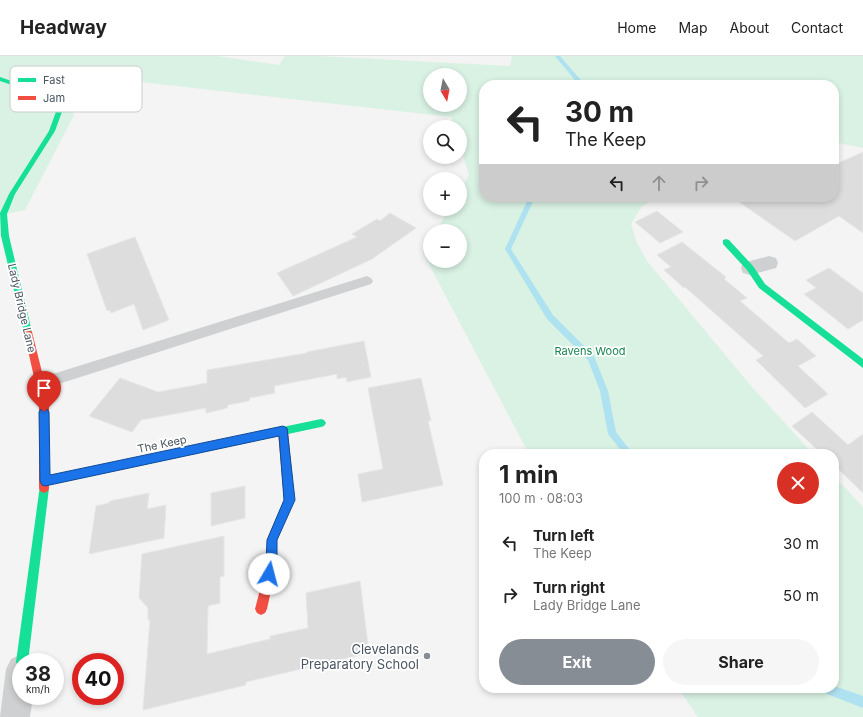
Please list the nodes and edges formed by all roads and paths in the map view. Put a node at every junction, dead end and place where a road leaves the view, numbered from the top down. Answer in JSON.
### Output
{"nodes":[{"id":1,"x":0,"y":79,"type":"edge"},
{"id":2,"x":10,"y":82,"type":"edge"},
{"id":3,"x":59,"y":112,"type":"edge"},
{"id":4,"x":726,"y":242,"type":"dead end"},
{"id":5,"x":769,"y":263,"type":"dead end"},
{"id":6,"x":750,"y":268,"type":"junction"},
{"id":7,"x":367,"y":281,"type":"dead end"},
{"id":8,"x":863,"y":364,"type":"edge"},
{"id":9,"x":40,"y":384,"type":"junction"},
{"id":10,"x":321,"y":422,"type":"dead end"},
{"id":11,"x":283,"y":431,"type":"junction"},
{"id":12,"x":45,"y":481,"type":"junction"},
{"id":13,"x":261,"y":609,"type":"dead end"},
{"id":14,"x":23,"y":653,"type":"edge"},
{"id":15,"x":16,"y":705,"type":"edge"},
{"id":16,"x":15,"y":717,"type":"edge"}],
"edges":[{"from":1,"to":2,"type":"street","name":"Lady Bridge Lane"},
{"from":3,"to":9,"type":"street","name":"Lady Bridge Lane"},
{"from":4,"to":6,"type":"street"},
{"from":5,"to":6,"type":"street"},
{"from":6,"to":8,"type":"street"},
{"from":7,"to":9,"type":"lane"},
{"from":9,"to":12,"type":"street","name":"Lady Bridge Lane"},
{"from":10,"to":11,"type":"street","name":"The Keep"},
{"from":11,"to":12,"type":"street","name":"The Keep"},
{"from":11,"to":13,"type":"street"},
{"from":12,"to":14,"type":"street","name":"Lady Bridge Lane"},
{"from":15,"to":16,"type":"street"}]}
